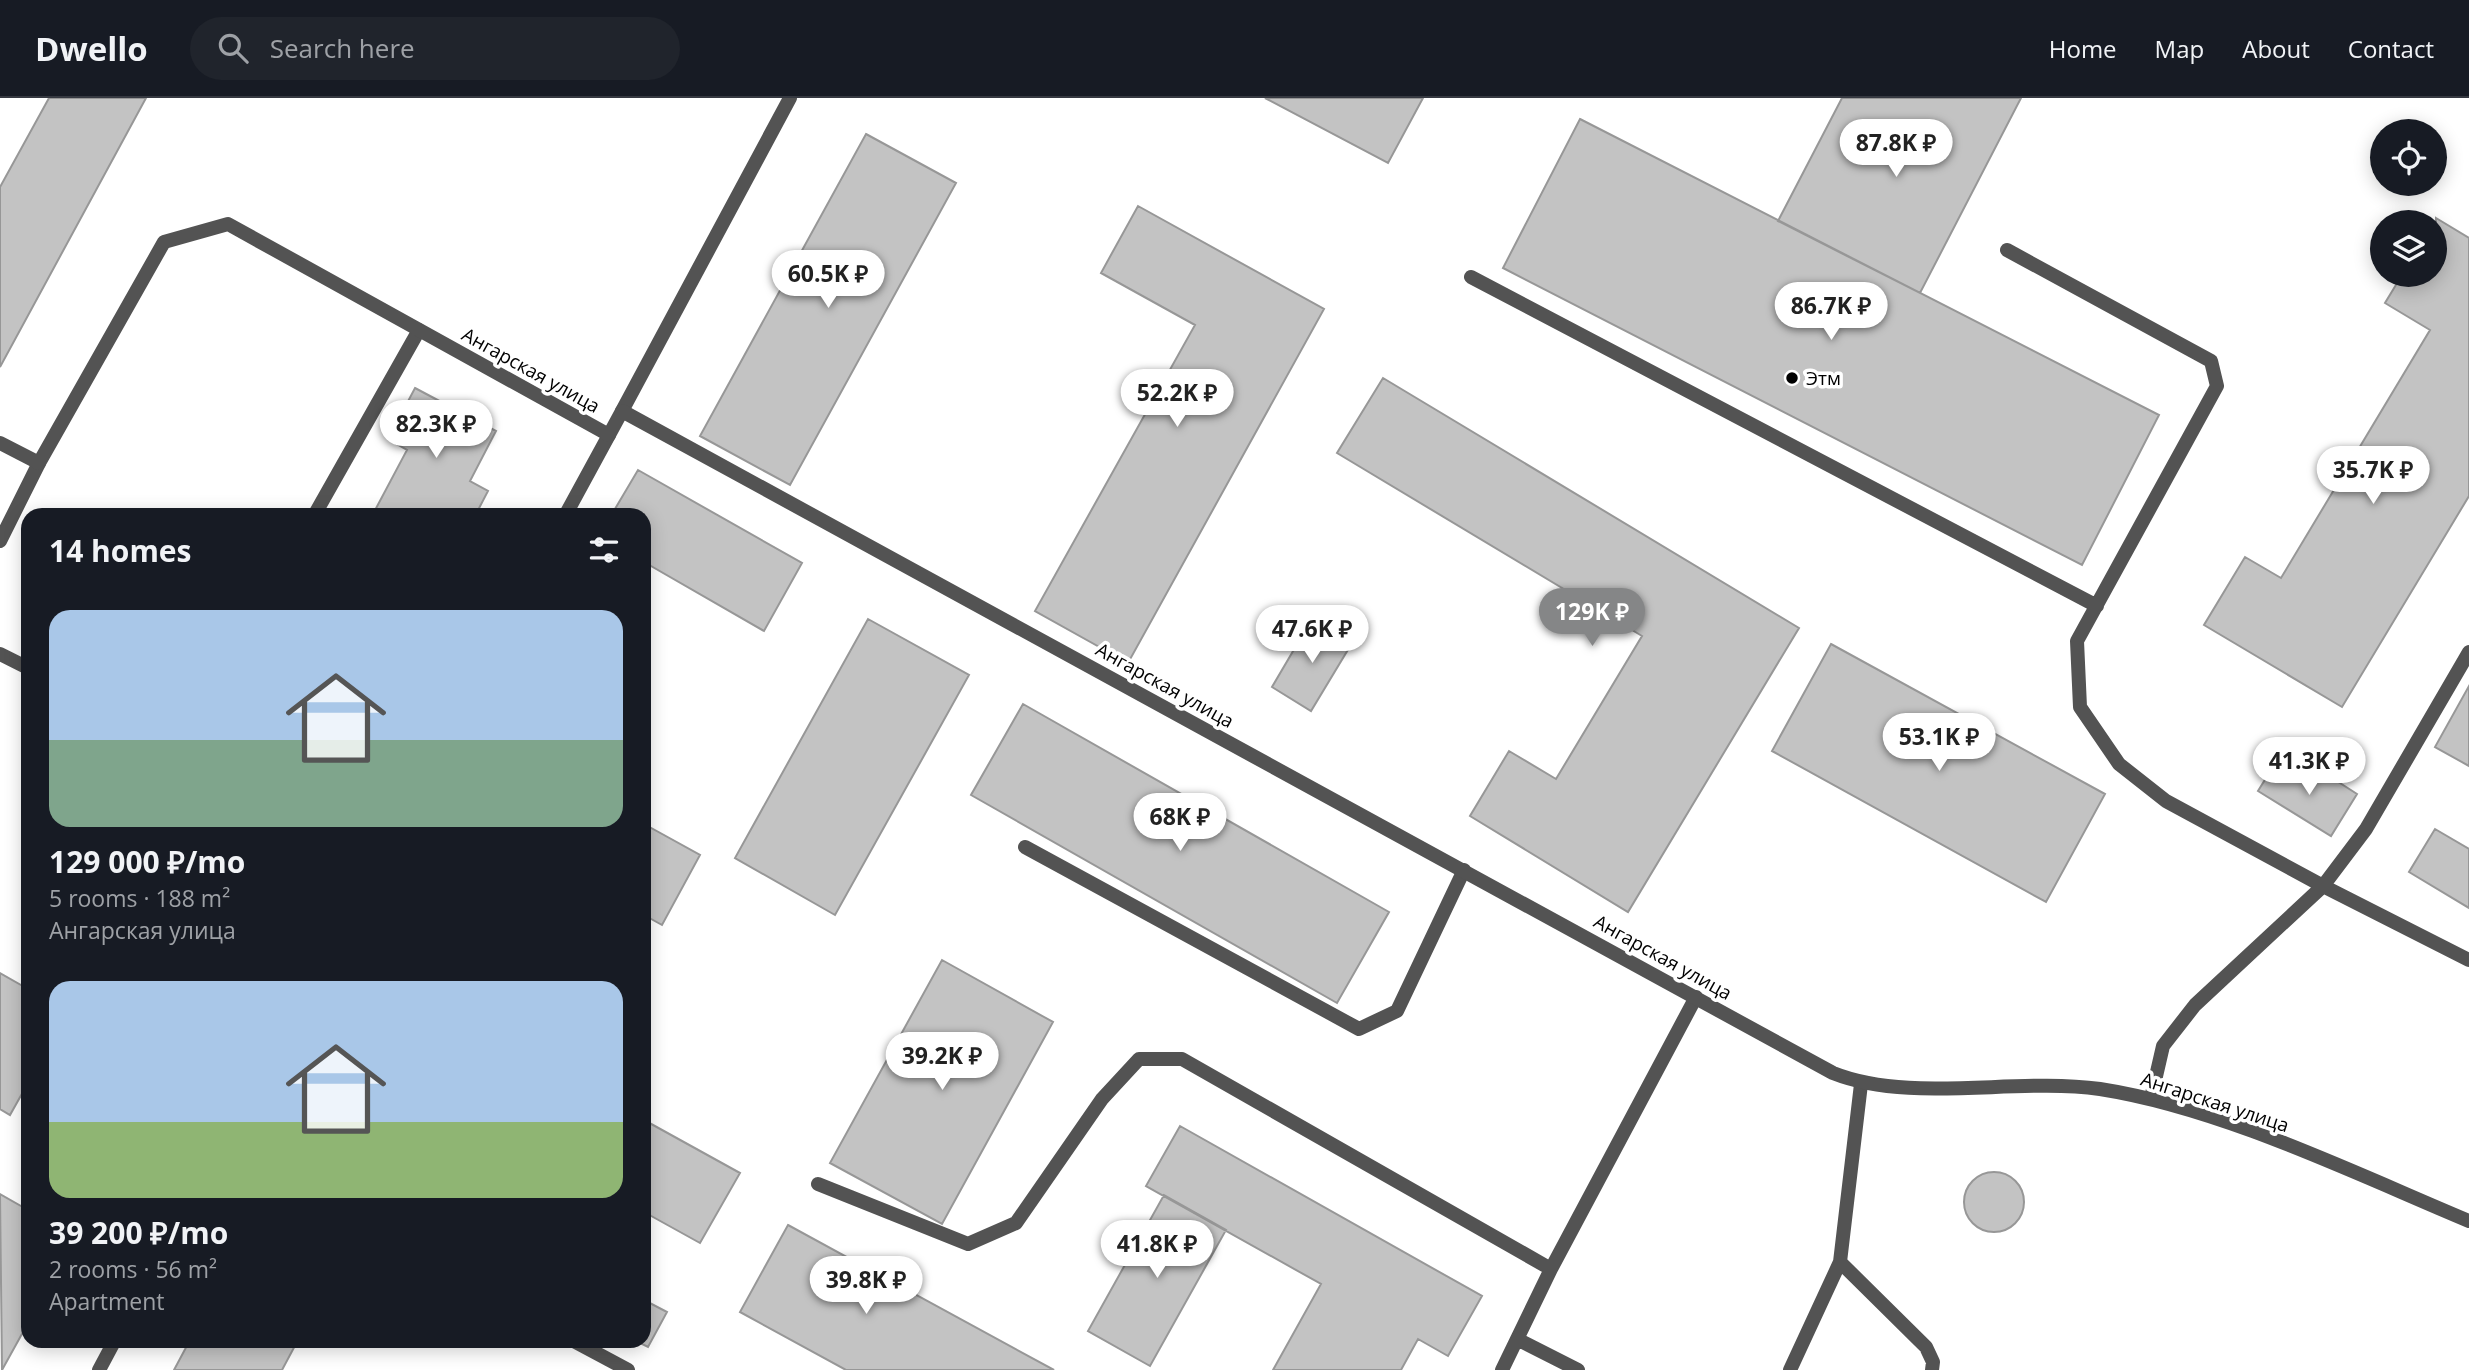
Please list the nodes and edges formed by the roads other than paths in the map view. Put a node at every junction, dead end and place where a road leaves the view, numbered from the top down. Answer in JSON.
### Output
{"nodes":[{"id":1,"x":790,"y":98,"type":"edge"},
{"id":2,"x":2007,"y":250,"type":"dead end"},
{"id":3,"x":1471,"y":277,"type":"dead end"},
{"id":4,"x":419,"y":330,"type":"junction"},
{"id":5,"x":622,"y":411,"type":"junction"},
{"id":6,"x":610,"y":435,"type":"junction"},
{"id":7,"x":0,"y":443,"type":"edge"},
{"id":8,"x":39,"y":463,"type":"junction"},
{"id":9,"x":318,"y":508,"type":"edge"},
{"id":10,"x":569,"y":508,"type":"edge"},
{"id":11,"x":0,"y":541,"type":"edge"},
{"id":12,"x":2097,"y":606,"type":"junction"},
{"id":13,"x":2469,"y":652,"type":"edge"},
{"id":14,"x":0,"y":654,"type":"edge"},
{"id":15,"x":21,"y":664,"type":"edge"},
{"id":16,"x":1025,"y":847,"type":"dead end"},
{"id":17,"x":1464,"y":870,"type":"junction"},
{"id":18,"x":2323,"y":886,"type":"junction"},
{"id":19,"x":2469,"y":960,"type":"edge"},
{"id":20,"x":1696,"y":997,"type":"junction"},
{"id":21,"x":1861,"y":1084,"type":"junction"},
{"id":22,"x":2151,"y":1098,"type":"junction"},
{"id":23,"x":818,"y":1184,"type":"dead end"},
{"id":24,"x":2469,"y":1221,"type":"edge"},
{"id":25,"x":1840,"y":1262,"type":"junction"},
{"id":26,"x":1551,"y":1269,"type":"junction"},
{"id":27,"x":1517,"y":1339,"type":"junction"},
{"id":28,"x":111,"y":1348,"type":"edge"},
{"id":29,"x":587,"y":1348,"type":"edge"},
{"id":30,"x":99,"y":1370,"type":"edge"},
{"id":31,"x":628,"y":1370,"type":"edge"},
{"id":32,"x":1502,"y":1370,"type":"edge"},
{"id":33,"x":1578,"y":1370,"type":"edge"},
{"id":34,"x":1790,"y":1370,"type":"edge"},
{"id":35,"x":1932,"y":1370,"type":"edge"}],
"edges":[{"from":1,"to":5,"type":"street"},
{"from":2,"to":12,"type":"street"},
{"from":3,"to":12,"type":"street"},
{"from":4,"to":6,"type":"street","name":"Ангарская улица"},
{"from":4,"to":8,"type":"street","name":"Ангарская улица"},
{"from":4,"to":9,"type":"street"},
{"from":5,"to":6,"type":"street","name":"Ангарская улица"},
{"from":5,"to":17,"type":"street","name":"Ангарская улица"},
{"from":6,"to":10,"type":"street"},
{"from":7,"to":8,"type":"street"},
{"from":8,"to":11,"type":"street","name":"Ангарская улица"},
{"from":12,"to":18,"type":"street"},
{"from":13,"to":18,"type":"street"},
{"from":14,"to":15,"type":"street"},
{"from":16,"to":17,"type":"street"},
{"from":17,"to":20,"type":"street","name":"Ангарская улица"},
{"from":18,"to":19,"type":"street"},
{"from":18,"to":22,"type":"street"},
{"from":20,"to":21,"type":"street","name":"Ангарская улица"},
{"from":20,"to":26,"type":"street"},
{"from":21,"to":22,"type":"street","name":"Ангарская улица"},
{"from":21,"to":25,"type":"street"},
{"from":22,"to":24,"type":"street","name":"Ангарская улица"},
{"from":23,"to":26,"type":"street"},
{"from":25,"to":34,"type":"street"},
{"from":25,"to":35,"type":"street"},
{"from":26,"to":27,"type":"street"},
{"from":27,"to":32,"type":"street"},
{"from":27,"to":33,"type":"street"},
{"from":28,"to":30,"type":"street"},
{"from":29,"to":31,"type":"street"}]}
